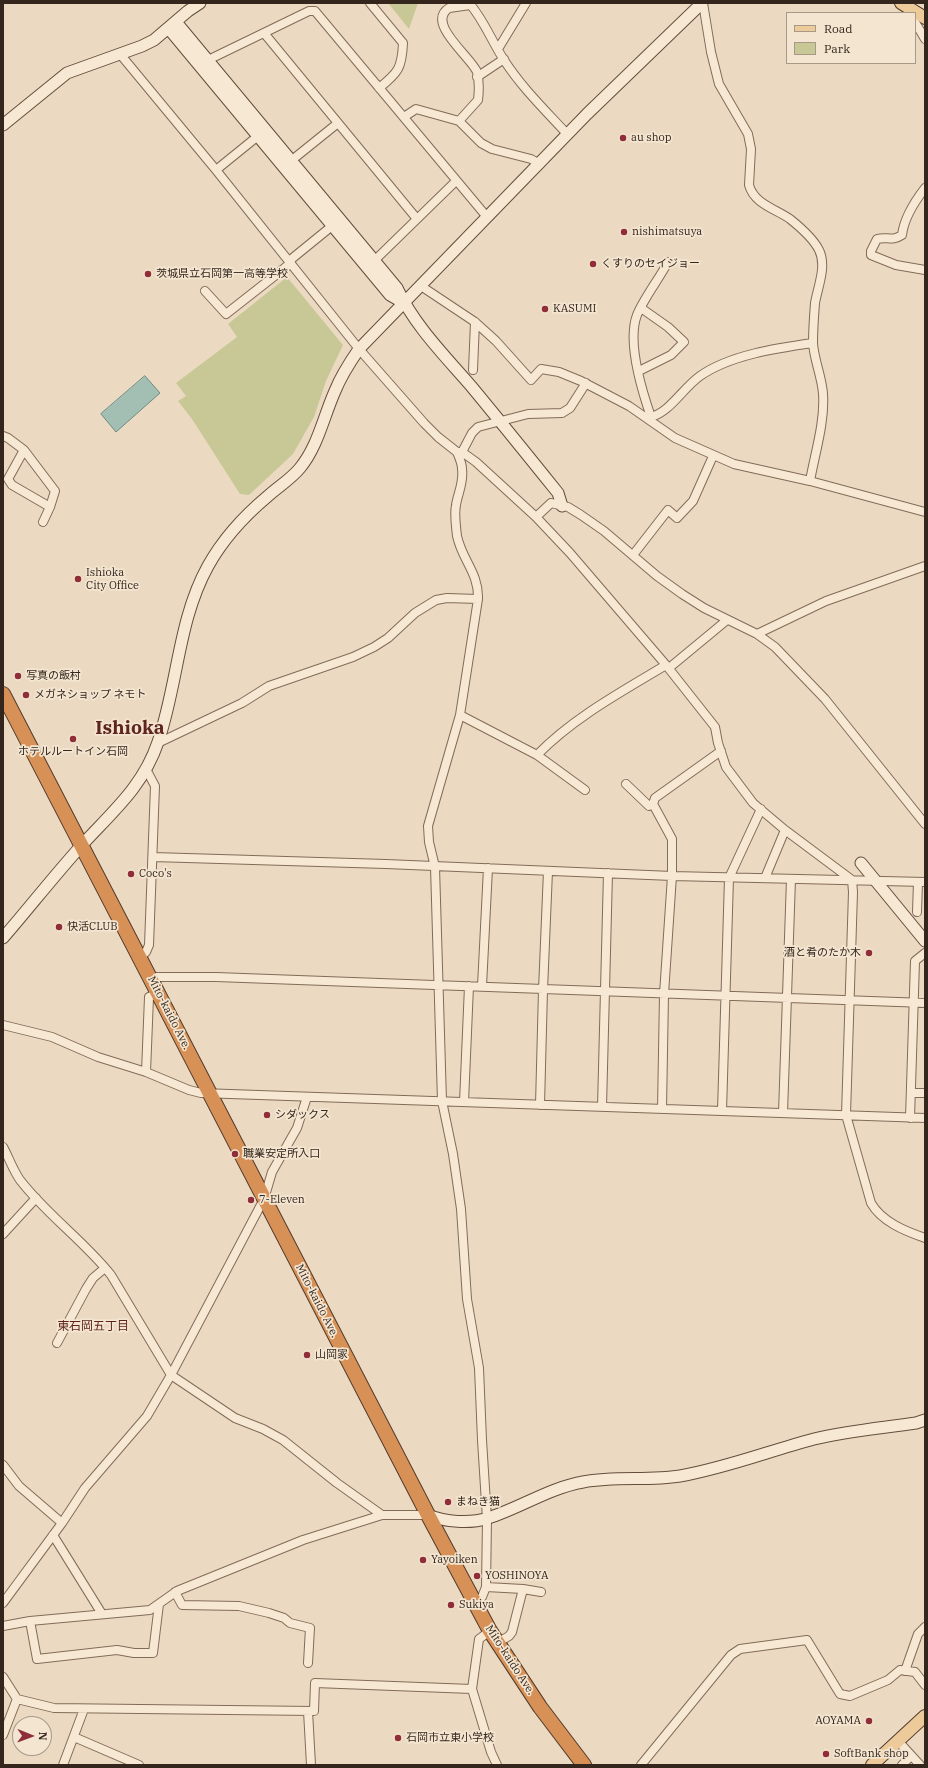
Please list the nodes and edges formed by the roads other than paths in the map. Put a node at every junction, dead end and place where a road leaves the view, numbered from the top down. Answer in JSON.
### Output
{"nodes":[{"id":1,"x":200,"y":3,"type":"edge"},
{"id":2,"x":370,"y":3,"type":"edge"},
{"id":3,"x":526,"y":3,"type":"edge"},
{"id":4,"x":702,"y":3,"type":"edge"},
{"id":5,"x":901,"y":3,"type":"edge"},
{"id":6,"x":470,"y":4,"type":"edge"},
{"id":7,"x":915,"y":12,"type":"edge"},
{"id":8,"x":916,"y":12,"type":"edge"},
{"id":9,"x":925,"y":18,"type":"edge"},
{"id":10,"x":916,"y":24,"type":"edge"},
{"id":11,"x":173,"y":25,"type":"junction"},
{"id":12,"x":264,"y":33,"type":"junction"},
{"id":13,"x":925,"y":40,"type":"edge"},
{"id":14,"x":498,"y":48,"type":"junction"},
{"id":15,"x":120,"y":54,"type":"junction"},
{"id":16,"x":208,"y":60,"type":"junction"},
{"id":17,"x":504,"y":60,"type":"junction"},
{"id":18,"x":477,"y":77,"type":"junction"},
{"id":19,"x":379,"y":88,"type":"junction"},
{"id":20,"x":404,"y":117,"type":"junction"},
{"id":21,"x":459,"y":121,"type":"junction"},
{"id":22,"x":338,"y":123,"type":"junction"},
{"id":23,"x":3,"y":125,"type":"edge"},
{"id":24,"x":568,"y":135,"type":"junction"},
{"id":25,"x":258,"y":136,"type":"junction"},
{"id":26,"x":292,"y":160,"type":"junction"},
{"id":27,"x":540,"y":164,"type":"junction"},
{"id":28,"x":216,"y":170,"type":"junction"},
{"id":29,"x":456,"y":181,"type":"junction"},
{"id":30,"x":925,"y":188,"type":"edge"},
{"id":31,"x":487,"y":217,"type":"junction"},
{"id":32,"x":417,"y":218,"type":"junction"},
{"id":33,"x":332,"y":226,"type":"junction"},
{"id":34,"x":374,"y":261,"type":"junction"},
{"id":35,"x":290,"y":262,"type":"junction"},
{"id":36,"x":668,"y":262,"type":"dead end"},
{"id":37,"x":925,"y":270,"type":"edge"},
{"id":38,"x":421,"y":286,"type":"junction"},
{"id":39,"x":205,"y":291,"type":"dead end"},
{"id":40,"x":404,"y":303,"type":"junction"},
{"id":41,"x":641,"y":308,"type":"junction"},
{"id":42,"x":475,"y":322,"type":"junction"},
{"id":43,"x":813,"y":343,"type":"junction"},
{"id":44,"x":359,"y":349,"type":"junction"},
{"id":45,"x":473,"y":370,"type":"dead end"},
{"id":46,"x":639,"y":371,"type":"junction"},
{"id":47,"x":586,"y":383,"type":"junction"},
{"id":48,"x":650,"y":418,"type":"junction"},
{"id":49,"x":500,"y":421,"type":"junction"},
{"id":50,"x":3,"y":436,"type":"edge"},
{"id":51,"x":24,"y":450,"type":"junction"},
{"id":52,"x":460,"y":452,"type":"junction"},
{"id":53,"x":713,"y":456,"type":"junction"},
{"id":54,"x":810,"y":481,"type":"junction"},
{"id":55,"x":562,"y":506,"type":"junction"},
{"id":56,"x":50,"y":507,"type":"junction"},
{"id":57,"x":925,"y":512,"type":"edge"},
{"id":58,"x":536,"y":517,"type":"junction"},
{"id":59,"x":43,"y":522,"type":"dead end"},
{"id":60,"x":633,"y":555,"type":"junction"},
{"id":61,"x":925,"y":566,"type":"edge"},
{"id":62,"x":478,"y":599,"type":"junction"},
{"id":63,"x":727,"y":620,"type":"junction"},
{"id":64,"x":757,"y":634,"type":"junction"},
{"id":65,"x":667,"y":666,"type":"junction"},
{"id":66,"x":3,"y":694,"type":"edge"},
{"id":67,"x":460,"y":714,"type":"junction"},
{"id":68,"x":158,"y":743,"type":"junction"},
{"id":69,"x":721,"y":751,"type":"junction"},
{"id":70,"x":537,"y":756,"type":"junction"},
{"id":71,"x":146,"y":769,"type":"junction"},
{"id":72,"x":626,"y":784,"type":"dead end"},
{"id":73,"x":585,"y":790,"type":"dead end"},
{"id":74,"x":653,"y":804,"type":"junction"},
{"id":75,"x":761,"y":809,"type":"junction"},
{"id":76,"x":925,"y":824,"type":"edge"},
{"id":77,"x":785,"y":830,"type":"junction"},
{"id":78,"x":81,"y":846,"type":"junction"},
{"id":79,"x":152,"y":857,"type":"junction"},
{"id":80,"x":861,"y":863,"type":"dead end"},
{"id":81,"x":435,"y":867,"type":"junction"},
{"id":82,"x":488,"y":868,"type":"junction"},
{"id":83,"x":548,"y":871,"type":"junction"},
{"id":84,"x":608,"y":873,"type":"junction"},
{"id":85,"x":672,"y":876,"type":"junction"},
{"id":86,"x":729,"y":878,"type":"junction"},
{"id":87,"x":765,"y":878,"type":"junction"},
{"id":88,"x":791,"y":879,"type":"junction"},
{"id":89,"x":852,"y":880,"type":"junction"},
{"id":90,"x":876,"y":881,"type":"junction"},
{"id":91,"x":921,"y":882,"type":"edge"},
{"id":92,"x":917,"y":912,"type":"dead end"},
{"id":93,"x":3,"y":938,"type":"edge"},
{"id":94,"x":925,"y":941,"type":"edge"},
{"id":95,"x":925,"y":953,"type":"edge"},
{"id":96,"x":140,"y":958,"type":"junction"},
{"id":97,"x":150,"y":977,"type":"junction"},
{"id":98,"x":439,"y":984,"type":"junction"},
{"id":99,"x":469,"y":986,"type":"junction"},
{"id":100,"x":482,"y":986,"type":"junction"},
{"id":101,"x":543,"y":990,"type":"junction"},
{"id":102,"x":604,"y":992,"type":"junction"},
{"id":103,"x":159,"y":994,"type":"junction"},
{"id":104,"x":664,"y":994,"type":"junction"},
{"id":105,"x":726,"y":996,"type":"junction"},
{"id":106,"x":787,"y":999,"type":"junction"},
{"id":107,"x":851,"y":1000,"type":"junction"},
{"id":108,"x":914,"y":1003,"type":"junction"},
{"id":109,"x":925,"y":1003,"type":"edge"},
{"id":110,"x":3,"y":1025,"type":"edge"},
{"id":111,"x":146,"y":1072,"type":"junction"},
{"id":112,"x":911,"y":1093,"type":"junction"},
{"id":113,"x":925,"y":1093,"type":"edge"},
{"id":114,"x":210,"y":1094,"type":"junction"},
{"id":115,"x":307,"y":1097,"type":"junction"},
{"id":116,"x":442,"y":1102,"type":"junction"},
{"id":117,"x":464,"y":1102,"type":"junction"},
{"id":118,"x":540,"y":1105,"type":"junction"},
{"id":119,"x":602,"y":1107,"type":"junction"},
{"id":120,"x":662,"y":1109,"type":"junction"},
{"id":121,"x":722,"y":1111,"type":"junction"},
{"id":122,"x":783,"y":1113,"type":"junction"},
{"id":123,"x":846,"y":1115,"type":"junction"},
{"id":124,"x":910,"y":1118,"type":"junction"},
{"id":125,"x":925,"y":1118,"type":"edge"},
{"id":126,"x":4,"y":1152,"type":"edge"},
{"id":127,"x":36,"y":1198,"type":"junction"},
{"id":128,"x":264,"y":1199,"type":"junction"},
{"id":129,"x":3,"y":1234,"type":"edge"},
{"id":130,"x":925,"y":1238,"type":"edge"},
{"id":131,"x":105,"y":1268,"type":"junction"},
{"id":132,"x":57,"y":1343,"type":"dead end"},
{"id":133,"x":171,"y":1375,"type":"junction"},
{"id":134,"x":925,"y":1420,"type":"edge"},
{"id":135,"x":4,"y":1470,"type":"edge"},
{"id":136,"x":382,"y":1515,"type":"junction"},
{"id":137,"x":428,"y":1516,"type":"junction"},
{"id":138,"x":487,"y":1518,"type":"junction"},
{"id":139,"x":62,"y":1523,"type":"junction"},
{"id":140,"x":53,"y":1535,"type":"junction"},
{"id":141,"x":486,"y":1587,"type":"junction"},
{"id":142,"x":523,"y":1589,"type":"junction"},
{"id":143,"x":176,"y":1592,"type":"junction"},
{"id":144,"x":541,"y":1592,"type":"dead end"},
{"id":145,"x":3,"y":1604,"type":"edge"},
{"id":146,"x":159,"y":1604,"type":"junction"},
{"id":147,"x":475,"y":1604,"type":"junction"},
{"id":148,"x":102,"y":1614,"type":"junction"},
{"id":149,"x":30,"y":1621,"type":"junction"},
{"id":150,"x":3,"y":1626,"type":"edge"},
{"id":151,"x":925,"y":1627,"type":"edge"},
{"id":152,"x":490,"y":1631,"type":"junction"},
{"id":153,"x":498,"y":1643,"type":"junction"},
{"id":154,"x":308,"y":1663,"type":"dead end"},
{"id":155,"x":905,"y":1671,"type":"junction"},
{"id":156,"x":3,"y":1677,"type":"edge"},
{"id":157,"x":925,"y":1685,"type":"edge"},
{"id":158,"x":472,"y":1689,"type":"junction"},
{"id":159,"x":16,"y":1699,"type":"junction"},
{"id":160,"x":84,"y":1709,"type":"junction"},
{"id":161,"x":308,"y":1711,"type":"junction"},
{"id":162,"x":925,"y":1716,"type":"edge"},
{"id":163,"x":5,"y":1722,"type":"edge"},
{"id":164,"x":3,"y":1735,"type":"edge"},
{"id":165,"x":74,"y":1737,"type":"junction"},
{"id":166,"x":898,"y":1741,"type":"junction"},
{"id":167,"x":911,"y":1756,"type":"junction"},
{"id":168,"x":63,"y":1765,"type":"edge"},
{"id":169,"x":139,"y":1765,"type":"edge"},
{"id":170,"x":311,"y":1765,"type":"edge"},
{"id":171,"x":497,"y":1765,"type":"edge"},
{"id":172,"x":584,"y":1765,"type":"edge"},
{"id":173,"x":641,"y":1765,"type":"edge"},
{"id":174,"x":872,"y":1765,"type":"edge"},
{"id":175,"x":902,"y":1765,"type":"edge"},
{"id":176,"x":920,"y":1765,"type":"edge"}],
"edges":[{"from":1,"to":11,"type":"street"},
{"from":2,"to":19,"type":"street"},
{"from":3,"to":14,"type":"street"},
{"from":4,"to":24,"type":"street"},
{"from":4,"to":43,"type":"street"},
{"from":5,"to":7,"type":"main road"},
{"from":6,"to":14,"type":"street"},
{"from":6,"to":18,"type":"street"},
{"from":8,"to":9,"type":"main road"},
{"from":10,"to":13,"type":"street"},
{"from":11,"to":15,"type":"street"},
{"from":11,"to":16,"type":"street"},
{"from":11,"to":25,"type":"street"},
{"from":12,"to":16,"type":"street"},
{"from":12,"to":19,"type":"street"},
{"from":12,"to":22,"type":"street"},
{"from":14,"to":17,"type":"street"},
{"from":15,"to":23,"type":"street"},
{"from":15,"to":28,"type":"street"},
{"from":16,"to":26,"type":"street"},
{"from":17,"to":18,"type":"street"},
{"from":17,"to":24,"type":"street"},
{"from":18,"to":21,"type":"street"},
{"from":19,"to":20,"type":"street"},
{"from":20,"to":21,"type":"street"},
{"from":20,"to":29,"type":"street"},
{"from":21,"to":27,"type":"street"},
{"from":22,"to":26,"type":"street"},
{"from":22,"to":32,"type":"street"},
{"from":24,"to":27,"type":"street"},
{"from":25,"to":28,"type":"street"},
{"from":25,"to":33,"type":"street"},
{"from":26,"to":34,"type":"street"},
{"from":27,"to":31,"type":"street"},
{"from":28,"to":35,"type":"street"},
{"from":29,"to":31,"type":"street"},
{"from":29,"to":32,"type":"street"},
{"from":30,"to":37,"type":"street"},
{"from":31,"to":38,"type":"street"},
{"from":32,"to":34,"type":"street"},
{"from":33,"to":35,"type":"street"},
{"from":33,"to":40,"type":"street"},
{"from":34,"to":40,"type":"street"},
{"from":35,"to":39,"type":"street"},
{"from":35,"to":44,"type":"street"},
{"from":36,"to":41,"type":"street"},
{"from":38,"to":40,"type":"street"},
{"from":38,"to":42,"type":"street"},
{"from":40,"to":44,"type":"street"},
{"from":40,"to":49,"type":"street"},
{"from":41,"to":46,"type":"street"},
{"from":41,"to":46,"type":"street"},
{"from":42,"to":45,"type":"street"},
{"from":42,"to":47,"type":"street"},
{"from":43,"to":48,"type":"street"},
{"from":43,"to":54,"type":"street"},
{"from":44,"to":52,"type":"street"},
{"from":44,"to":68,"type":"street"},
{"from":46,"to":48,"type":"street"},
{"from":47,"to":48,"type":"street"},
{"from":47,"to":49,"type":"street"},
{"from":48,"to":53,"type":"street"},
{"from":49,"to":52,"type":"street"},
{"from":49,"to":55,"type":"street"},
{"from":50,"to":51,"type":"street"},
{"from":51,"to":56,"type":"street"},
{"from":51,"to":56,"type":"street"},
{"from":52,"to":58,"type":"street"},
{"from":52,"to":62,"type":"street"},
{"from":53,"to":54,"type":"street"},
{"from":53,"to":60,"type":"street"},
{"from":54,"to":57,"type":"street"},
{"from":55,"to":58,"type":"street"},
{"from":55,"to":60,"type":"street"},
{"from":56,"to":59,"type":"street"},
{"from":58,"to":65,"type":"street"},
{"from":60,"to":63,"type":"street"},
{"from":61,"to":64,"type":"street"},
{"from":62,"to":67,"type":"street"},
{"from":62,"to":68,"type":"street"},
{"from":63,"to":64,"type":"street"},
{"from":63,"to":65,"type":"street"},
{"from":64,"to":76,"type":"street"},
{"from":65,"to":69,"type":"street"},
{"from":65,"to":70,"type":"street"},
{"from":66,"to":78,"type":"highway","name":"Mito-kaido Ave."},
{"from":67,"to":70,"type":"street"},
{"from":67,"to":81,"type":"street"},
{"from":68,"to":71,"type":"street"},
{"from":69,"to":74,"type":"street"},
{"from":69,"to":75,"type":"street"},
{"from":70,"to":73,"type":"street"},
{"from":71,"to":78,"type":"street"},
{"from":71,"to":79,"type":"street"},
{"from":72,"to":74,"type":"street"},
{"from":74,"to":85,"type":"street"},
{"from":75,"to":77,"type":"street"},
{"from":75,"to":86,"type":"street"},
{"from":77,"to":87,"type":"street"},
{"from":77,"to":89,"type":"street"},
{"from":78,"to":93,"type":"street"},
{"from":78,"to":96,"type":"highway","name":"Mito-kaido Ave."},
{"from":79,"to":81,"type":"street"},
{"from":79,"to":96,"type":"street"},
{"from":80,"to":90,"type":"street"},
{"from":81,"to":82,"type":"street"},
{"from":81,"to":98,"type":"street"},
{"from":82,"to":83,"type":"street"},
{"from":82,"to":100,"type":"street"},
{"from":83,"to":84,"type":"street"},
{"from":83,"to":101,"type":"street"},
{"from":84,"to":85,"type":"street"},
{"from":84,"to":102,"type":"street"},
{"from":85,"to":86,"type":"street"},
{"from":85,"to":104,"type":"street"},
{"from":86,"to":87,"type":"street"},
{"from":86,"to":105,"type":"street"},
{"from":87,"to":88,"type":"street"},
{"from":88,"to":89,"type":"street"},
{"from":88,"to":106,"type":"street"},
{"from":89,"to":90,"type":"street"},
{"from":89,"to":107,"type":"street"},
{"from":90,"to":91,"type":"street"},
{"from":90,"to":94,"type":"street"},
{"from":91,"to":92,"type":"street"},
{"from":95,"to":108,"type":"street"},
{"from":96,"to":97,"type":"highway","name":"Mito-kaido Ave."},
{"from":97,"to":98,"type":"street"},
{"from":97,"to":103,"type":"highway","name":"Mito-kaido Ave."},
{"from":98,"to":99,"type":"street"},
{"from":98,"to":116,"type":"street"},
{"from":99,"to":100,"type":"street"},
{"from":99,"to":117,"type":"street"},
{"from":100,"to":101,"type":"street"},
{"from":101,"to":102,"type":"street"},
{"from":101,"to":118,"type":"street"},
{"from":102,"to":104,"type":"street"},
{"from":102,"to":119,"type":"street"},
{"from":103,"to":111,"type":"street"},
{"from":103,"to":114,"type":"highway","name":"Mito-kaido Ave."},
{"from":104,"to":105,"type":"street"},
{"from":104,"to":120,"type":"street"},
{"from":105,"to":106,"type":"street"},
{"from":105,"to":121,"type":"street"},
{"from":106,"to":107,"type":"street"},
{"from":106,"to":122,"type":"street"},
{"from":107,"to":108,"type":"street"},
{"from":107,"to":123,"type":"street"},
{"from":108,"to":109,"type":"street"},
{"from":108,"to":112,"type":"street"},
{"from":110,"to":111,"type":"street"},
{"from":111,"to":114,"type":"street"},
{"from":112,"to":113,"type":"street"},
{"from":112,"to":124,"type":"street"},
{"from":114,"to":115,"type":"street"},
{"from":114,"to":128,"type":"highway","name":"Mito-kaido Ave."},
{"from":115,"to":116,"type":"street"},
{"from":115,"to":128,"type":"street"},
{"from":116,"to":117,"type":"street"},
{"from":116,"to":138,"type":"street"},
{"from":117,"to":118,"type":"street"},
{"from":118,"to":119,"type":"street"},
{"from":119,"to":120,"type":"street"},
{"from":120,"to":121,"type":"street"},
{"from":121,"to":122,"type":"street"},
{"from":122,"to":123,"type":"street"},
{"from":123,"to":124,"type":"street"},
{"from":123,"to":130,"type":"street"},
{"from":124,"to":125,"type":"street"},
{"from":126,"to":127,"type":"street"},
{"from":127,"to":129,"type":"street"},
{"from":127,"to":131,"type":"street"},
{"from":128,"to":133,"type":"street"},
{"from":128,"to":137,"type":"highway","name":"Mito-kaido Ave."},
{"from":131,"to":132,"type":"street"},
{"from":131,"to":133,"type":"street"},
{"from":133,"to":136,"type":"street"},
{"from":133,"to":139,"type":"street"},
{"from":134,"to":138,"type":"street"},
{"from":135,"to":139,"type":"street"},
{"from":136,"to":137,"type":"street"},
{"from":136,"to":143,"type":"street"},
{"from":137,"to":138,"type":"street"},
{"from":137,"to":147,"type":"highway","name":"Mito-kaido Ave."},
{"from":138,"to":141,"type":"street"},
{"from":139,"to":140,"type":"street"},
{"from":140,"to":145,"type":"street"},
{"from":140,"to":148,"type":"street"},
{"from":141,"to":142,"type":"street"},
{"from":141,"to":147,"type":"street"},
{"from":142,"to":144,"type":"street"},
{"from":142,"to":153,"type":"street"},
{"from":143,"to":146,"type":"street"},
{"from":143,"to":154,"type":"street"},
{"from":146,"to":148,"type":"street"},
{"from":146,"to":149,"type":"street"},
{"from":147,"to":152,"type":"highway","name":"Mito-kaido Ave."},
{"from":148,"to":149,"type":"street"},
{"from":149,"to":150,"type":"street"},
{"from":151,"to":155,"type":"street"},
{"from":152,"to":153,"type":"highway","name":"Mito-kaido Ave."},
{"from":152,"to":158,"type":"street"},
{"from":153,"to":172,"type":"highway","name":"Mito-kaido Ave."},
{"from":155,"to":157,"type":"street"},
{"from":155,"to":173,"type":"street"},
{"from":156,"to":159,"type":"street"},
{"from":158,"to":161,"type":"street"},
{"from":158,"to":171,"type":"street"},
{"from":159,"to":160,"type":"street"},
{"from":159,"to":163,"type":"street"},
{"from":160,"to":161,"type":"street"},
{"from":160,"to":165,"type":"street"},
{"from":161,"to":170,"type":"street"},
{"from":162,"to":166,"type":"main road"},
{"from":163,"to":164,"type":"street"},
{"from":165,"to":168,"type":"street"},
{"from":165,"to":169,"type":"street"},
{"from":166,"to":167,"type":"street"},
{"from":166,"to":174,"type":"main road"},
{"from":167,"to":175,"type":"street"},
{"from":167,"to":176,"type":"street"}]}
